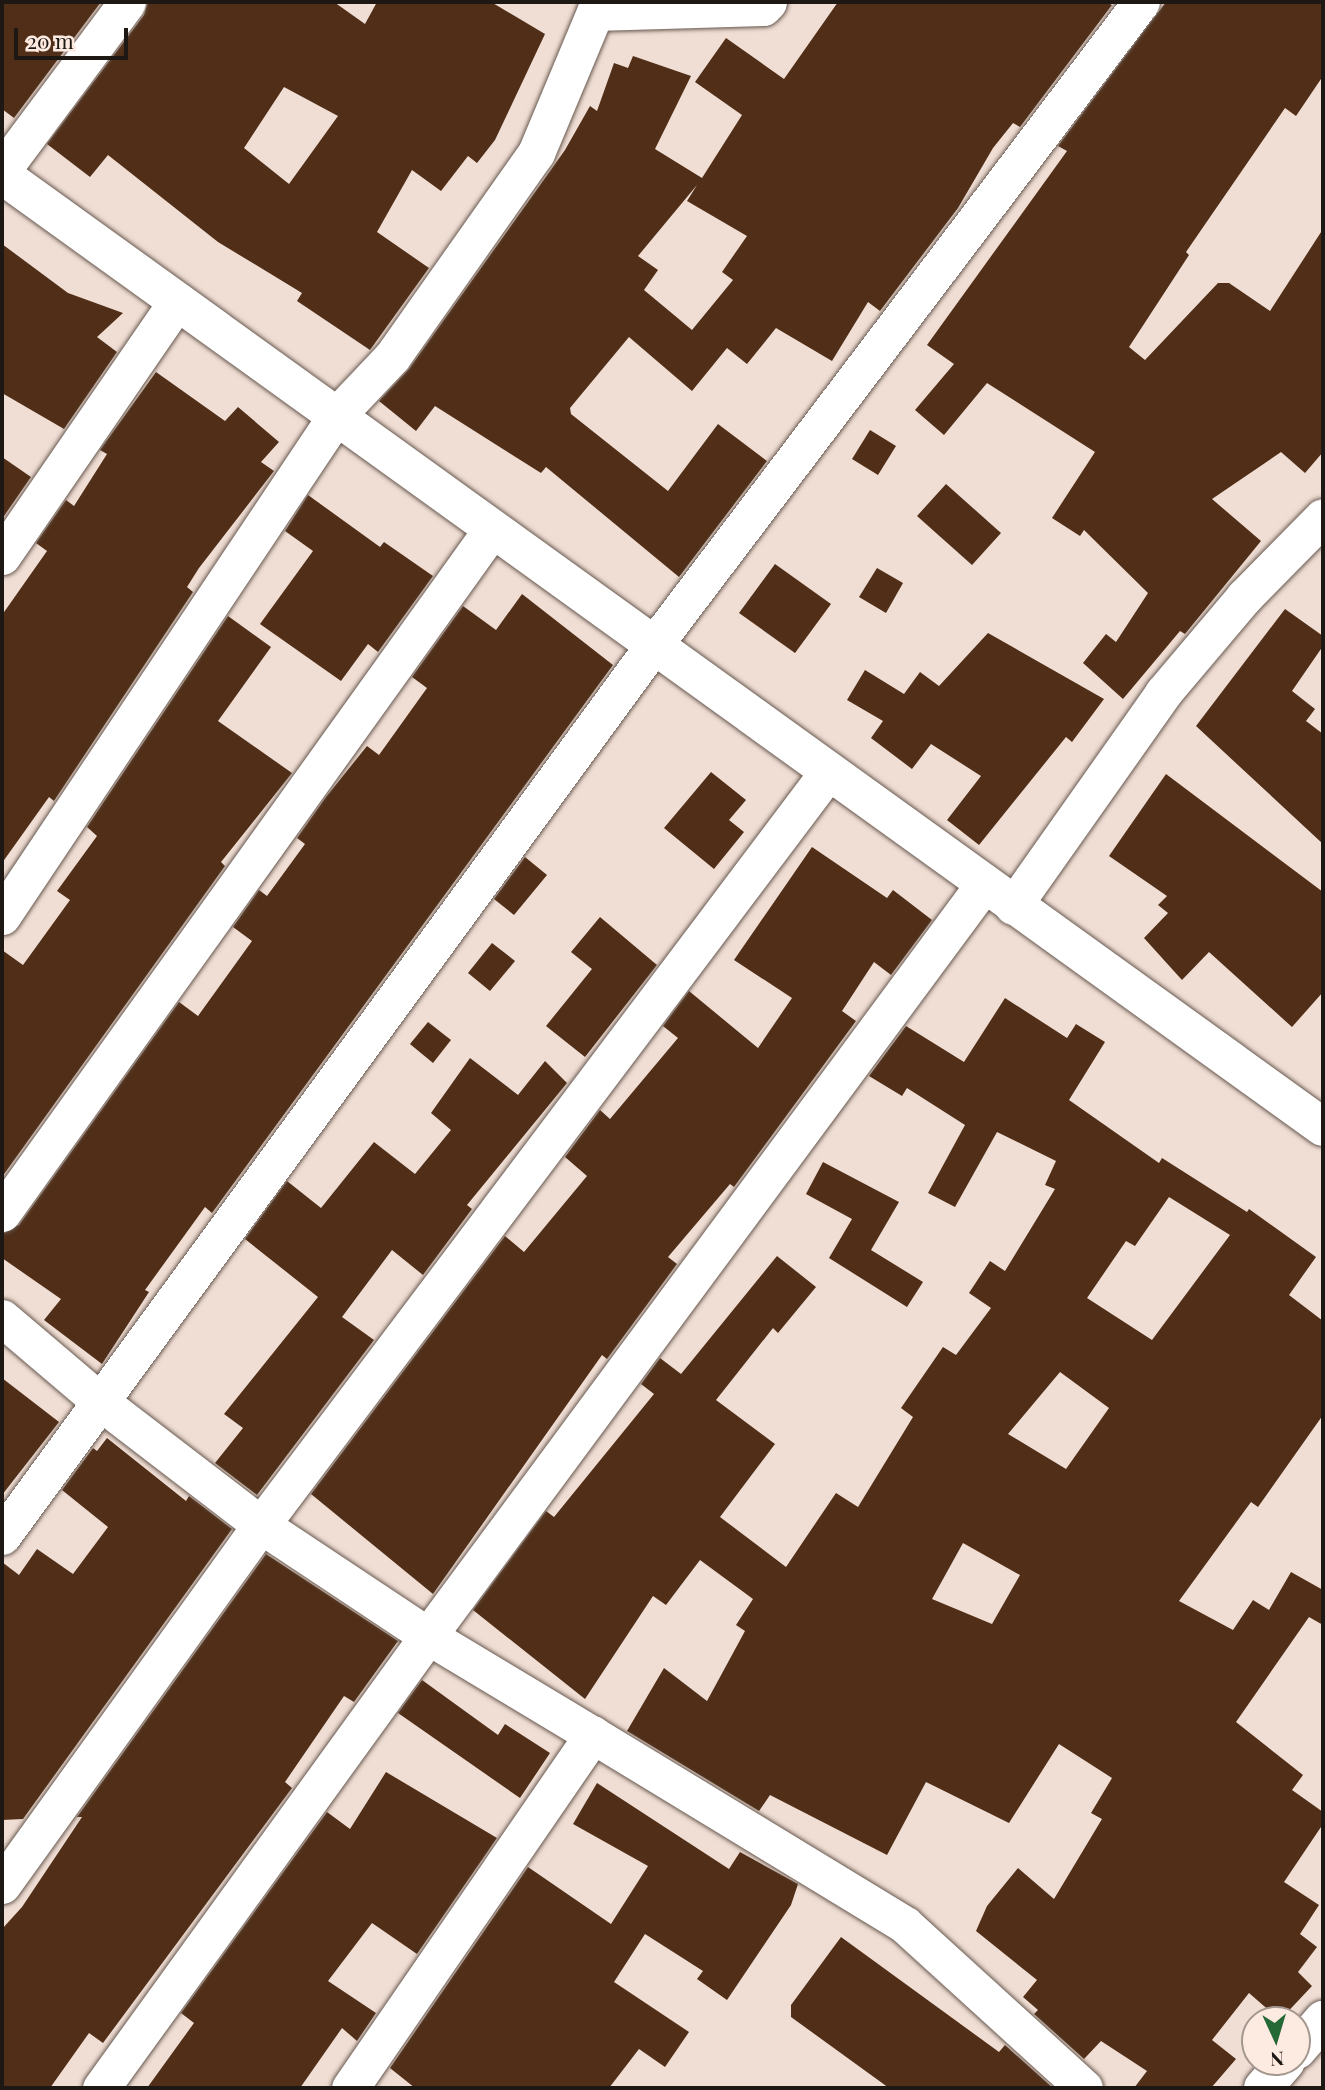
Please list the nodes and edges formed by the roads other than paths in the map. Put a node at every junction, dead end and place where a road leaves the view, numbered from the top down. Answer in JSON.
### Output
{"nodes":[{"id":1,"x":127,"y":2,"type":"edge"},
{"id":2,"x":768,"y":2,"type":"edge"},
{"id":3,"x":1141,"y":2,"type":"edge"},
{"id":4,"x":2,"y":172,"type":"edge"},
{"id":5,"x":177,"y":301,"type":"junction"},
{"id":6,"x":336,"y":416,"type":"junction"},
{"id":7,"x":1323,"y":517,"type":"edge"},
{"id":8,"x":492,"y":529,"type":"junction"},
{"id":9,"x":2,"y":556,"type":"edge"},
{"id":10,"x":653,"y":646,"type":"junction"},
{"id":11,"x":828,"y":772,"type":"junction"},
{"id":12,"x":999,"y":895,"type":"junction"},
{"id":13,"x":2,"y":916,"type":"edge"},
{"id":14,"x":1323,"y":1127,"type":"edge"},
{"id":15,"x":2,"y":1213,"type":"edge"},
{"id":16,"x":2,"y":1318,"type":"edge"},
{"id":17,"x":102,"y":1403,"type":"junction"},
{"id":18,"x":261,"y":1525,"type":"junction"},
{"id":19,"x":2,"y":1536,"type":"edge"},
{"id":20,"x":428,"y":1636,"type":"junction"},
{"id":21,"x":593,"y":1735,"type":"junction"},
{"id":22,"x":2,"y":1885,"type":"edge"},
{"id":23,"x":1323,"y":2020,"type":"edge"},
{"id":24,"x":1311,"y":2034,"type":"edge"},
{"id":25,"x":101,"y":2088,"type":"edge"},
{"id":26,"x":350,"y":2088,"type":"edge"},
{"id":27,"x":1084,"y":2088,"type":"edge"}],
"edges":[{"from":1,"to":4,"type":"street"},
{"from":2,"to":6,"type":"street"},
{"from":3,"to":10,"type":"street"},
{"from":4,"to":5,"type":"main road"},
{"from":5,"to":6,"type":"main road"},
{"from":5,"to":9,"type":"street"},
{"from":6,"to":8,"type":"main road"},
{"from":6,"to":13,"type":"street"},
{"from":7,"to":12,"type":"street"},
{"from":8,"to":10,"type":"main road"},
{"from":8,"to":15,"type":"street"},
{"from":10,"to":11,"type":"main road"},
{"from":10,"to":17,"type":"street"},
{"from":11,"to":12,"type":"main road"},
{"from":11,"to":18,"type":"street"},
{"from":12,"to":14,"type":"main road"},
{"from":12,"to":20,"type":"street"},
{"from":16,"to":17,"type":"street"},
{"from":17,"to":18,"type":"street"},
{"from":17,"to":19,"type":"street"},
{"from":18,"to":20,"type":"street"},
{"from":18,"to":22,"type":"street"},
{"from":20,"to":21,"type":"street"},
{"from":20,"to":25,"type":"street"},
{"from":21,"to":26,"type":"street"},
{"from":21,"to":27,"type":"street"},
{"from":23,"to":24,"type":"main road"}]}
